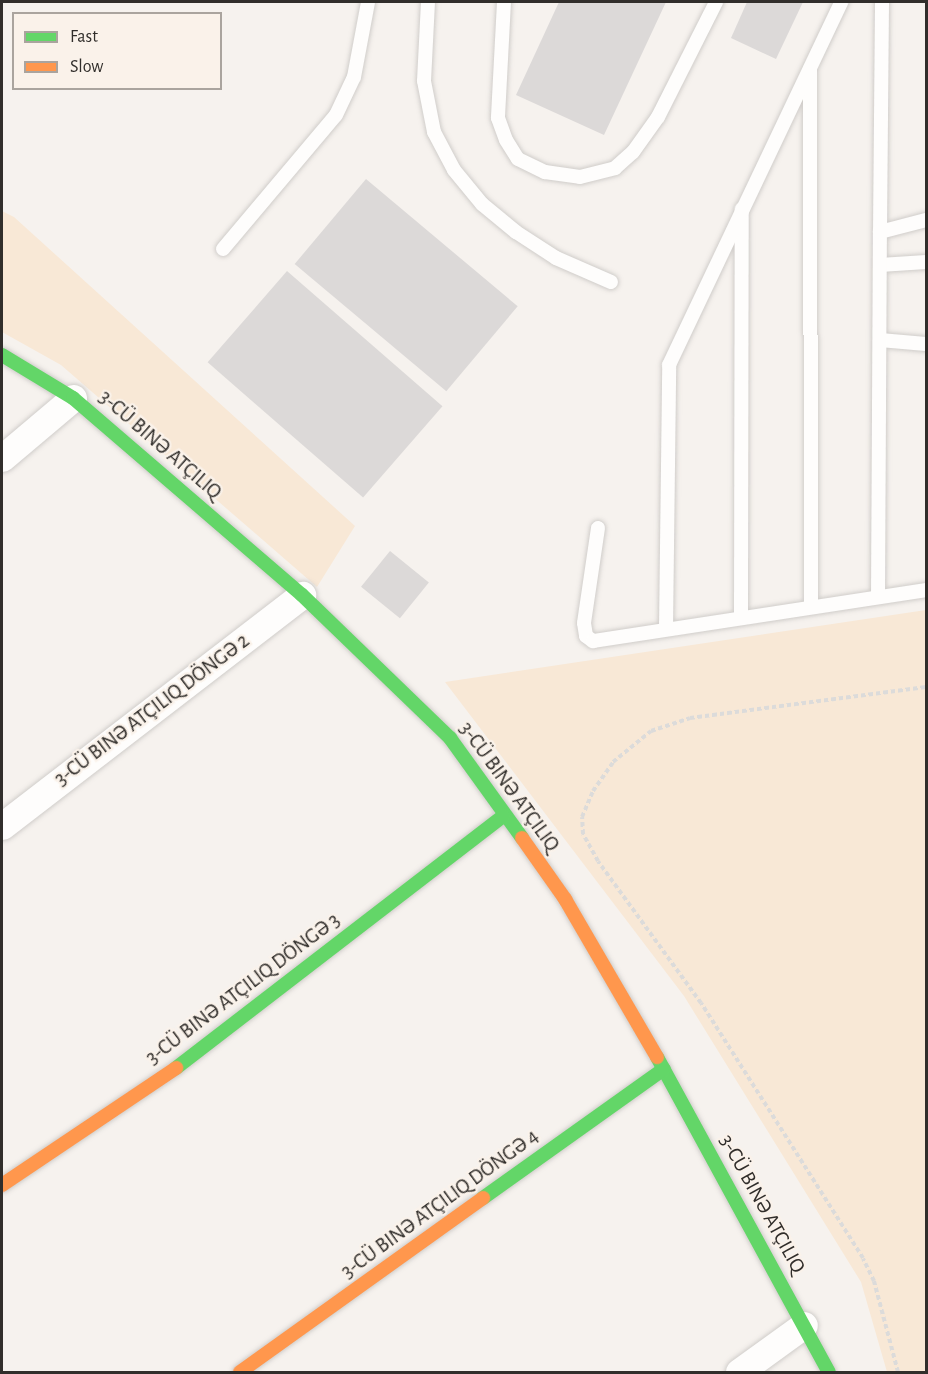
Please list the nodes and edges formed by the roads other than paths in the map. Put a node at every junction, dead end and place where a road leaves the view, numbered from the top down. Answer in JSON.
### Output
{"nodes":[{"id":1,"x":368,"y":2,"type":"edge"},
{"id":2,"x":428,"y":2,"type":"edge"},
{"id":3,"x":504,"y":2,"type":"edge"},
{"id":4,"x":716,"y":2,"type":"edge"},
{"id":5,"x":841,"y":2,"type":"edge"},
{"id":6,"x":882,"y":2,"type":"edge"},
{"id":7,"x":810,"y":64,"type":"junction"},
{"id":8,"x":742,"y":205,"type":"junction"},
{"id":9,"x":927,"y":220,"type":"edge"},
{"id":10,"x":880,"y":232,"type":"junction"},
{"id":11,"x":223,"y":249,"type":"dead end"},
{"id":12,"x":927,"y":262,"type":"edge"},
{"id":13,"x":880,"y":265,"type":"junction"},
{"id":14,"x":611,"y":282,"type":"dead end"},
{"id":15,"x":880,"y":340,"type":"junction"},
{"id":16,"x":927,"y":344,"type":"edge"},
{"id":17,"x":2,"y":355,"type":"edge"},
{"id":18,"x":73,"y":398,"type":"junction"},
{"id":19,"x":2,"y":458,"type":"edge"},
{"id":20,"x":598,"y":528,"type":"dead end"},
{"id":21,"x":927,"y":590,"type":"edge"},
{"id":22,"x":302,"y":595,"type":"junction"},
{"id":23,"x":878,"y":597,"type":"junction"},
{"id":24,"x":811,"y":607,"type":"junction"},
{"id":25,"x":741,"y":618,"type":"junction"},
{"id":26,"x":666,"y":629,"type":"junction"},
{"id":27,"x":503,"y":816,"type":"junction"},
{"id":28,"x":2,"y":826,"type":"edge"},
{"id":29,"x":664,"y":1069,"type":"junction"},
{"id":30,"x":2,"y":1185,"type":"edge"},
{"id":31,"x":804,"y":1325,"type":"junction"},
{"id":32,"x":240,"y":1372,"type":"edge"},
{"id":33,"x":739,"y":1372,"type":"edge"},
{"id":34,"x":829,"y":1372,"type":"edge"}],
"edges":[{"from":1,"to":11,"type":"lane"},
{"from":2,"to":14,"type":"lane"},
{"from":3,"to":4,"type":"lane"},
{"from":5,"to":7,"type":"lane"},
{"from":6,"to":10,"type":"lane"},
{"from":7,"to":8,"type":"lane"},
{"from":7,"to":24,"type":"lane"},
{"from":8,"to":25,"type":"lane"},
{"from":8,"to":26,"type":"lane"},
{"from":9,"to":10,"type":"lane"},
{"from":10,"to":13,"type":"lane"},
{"from":12,"to":13,"type":"lane"},
{"from":13,"to":15,"type":"lane"},
{"from":15,"to":16,"type":"lane"},
{"from":15,"to":23,"type":"lane"},
{"from":17,"to":18,"type":"street"},
{"from":18,"to":19,"type":"street"},
{"from":18,"to":22,"type":"street"},
{"from":20,"to":26,"type":"lane"},
{"from":21,"to":23,"type":"lane"},
{"from":22,"to":27,"type":"street"},
{"from":22,"to":28,"type":"street"},
{"from":23,"to":24,"type":"lane"},
{"from":24,"to":25,"type":"lane"},
{"from":25,"to":26,"type":"lane"},
{"from":27,"to":29,"type":"street"},
{"from":27,"to":30,"type":"street"},
{"from":29,"to":31,"type":"street"},
{"from":29,"to":32,"type":"street"},
{"from":31,"to":33,"type":"street"},
{"from":31,"to":34,"type":"street"}]}
